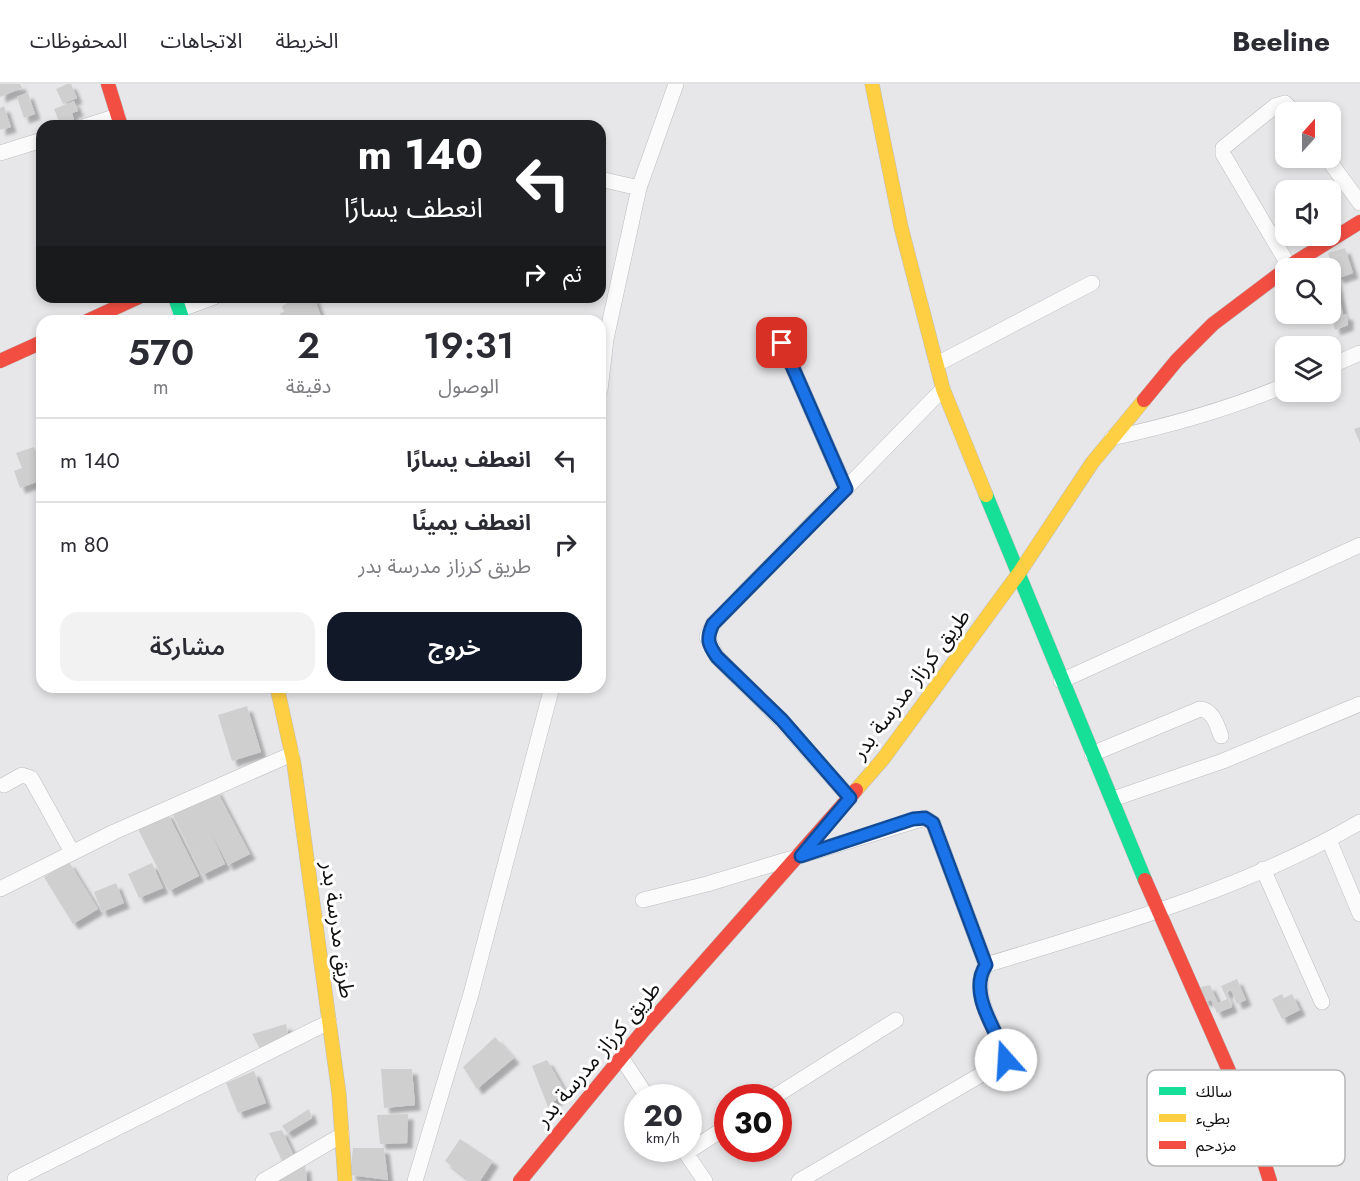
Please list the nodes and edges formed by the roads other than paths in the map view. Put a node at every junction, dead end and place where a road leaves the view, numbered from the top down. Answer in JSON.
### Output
{"nodes":[{"id":1,"x":108,"y":84,"type":"edge"},
{"id":2,"x":676,"y":84,"type":"edge"},
{"id":3,"x":872,"y":84,"type":"edge"},
{"id":4,"x":1275,"y":106,"type":"edge"},
{"id":5,"x":120,"y":120,"type":"edge"},
{"id":6,"x":36,"y":142,"type":"edge"},
{"id":7,"x":0,"y":153,"type":"edge"},
{"id":8,"x":1334,"y":168,"type":"edge"},
{"id":9,"x":606,"y":180,"type":"edge"},
{"id":10,"x":639,"y":188,"type":"junction"},
{"id":11,"x":1360,"y":203,"type":"edge"},
{"id":12,"x":1360,"y":222,"type":"edge"},
{"id":13,"x":1281,"y":258,"type":"edge"},
{"id":14,"x":1303,"y":258,"type":"edge"},
{"id":15,"x":1275,"y":277,"type":"edge"},
{"id":16,"x":1092,"y":283,"type":"dead end"},
{"id":17,"x":126,"y":303,"type":"edge"},
{"id":18,"x":196,"y":303,"type":"edge"},
{"id":19,"x":179,"y":309,"type":"edge"},
{"id":20,"x":100,"y":315,"type":"edge"},
{"id":21,"x":606,"y":339,"type":"edge"},
{"id":22,"x":782,"y":343,"type":"dead end"},
{"id":23,"x":36,"y":345,"type":"edge"},
{"id":24,"x":1360,"y":353,"type":"edge"},
{"id":25,"x":1341,"y":361,"type":"edge"},
{"id":26,"x":0,"y":362,"type":"edge"},
{"id":27,"x":937,"y":364,"type":"junction"},
{"id":28,"x":943,"y":389,"type":"junction"},
{"id":29,"x":1275,"y":390,"type":"edge"},
{"id":30,"x":1112,"y":438,"type":"junction"},
{"id":31,"x":846,"y":489,"type":"junction"},
{"id":32,"x":1360,"y":545,"type":"edge"},
{"id":33,"x":1019,"y":573,"type":"junction"},
{"id":34,"x":1061,"y":681,"type":"junction"},
{"id":35,"x":278,"y":693,"type":"edge"},
{"id":36,"x":550,"y":693,"type":"edge"},
{"id":37,"x":1360,"y":704,"type":"edge"},
{"id":38,"x":1221,"y":736,"type":"dead end"},
{"id":39,"x":292,"y":754,"type":"junction"},
{"id":40,"x":1092,"y":754,"type":"junction"},
{"id":41,"x":4,"y":784,"type":"dead end"},
{"id":42,"x":850,"y":798,"type":"junction"},
{"id":43,"x":1113,"y":800,"type":"junction"},
{"id":44,"x":1360,"y":822,"type":"edge"},
{"id":45,"x":1329,"y":840,"type":"junction"},
{"id":46,"x":72,"y":852,"type":"junction"},
{"id":47,"x":801,"y":856,"type":"junction"},
{"id":48,"x":1263,"y":869,"type":"junction"},
{"id":49,"x":0,"y":889,"type":"edge"},
{"id":50,"x":643,"y":900,"type":"dead end"},
{"id":51,"x":1158,"y":912,"type":"junction"},
{"id":52,"x":1360,"y":914,"type":"edge"},
{"id":53,"x":986,"y":965,"type":"junction"},
{"id":54,"x":1322,"y":1002,"type":"dead end"},
{"id":55,"x":896,"y":1020,"type":"dead end"},
{"id":56,"x":329,"y":1022,"type":"junction"},
{"id":57,"x":621,"y":1057,"type":"junction"},
{"id":58,"x":1228,"y":1070,"type":"edge"},
{"id":59,"x":639,"y":1084,"type":"edge"},
{"id":60,"x":792,"y":1085,"type":"edge"},
{"id":61,"x":342,"y":1135,"type":"junction"},
{"id":62,"x":692,"y":1162,"type":"edge"},
{"id":63,"x":1265,"y":1166,"type":"edge"},
{"id":64,"x":15,"y":1179,"type":"dead end"},
{"id":65,"x":263,"y":1181,"type":"edge"},
{"id":66,"x":345,"y":1181,"type":"edge"},
{"id":67,"x":416,"y":1181,"type":"edge"},
{"id":68,"x":520,"y":1181,"type":"edge"},
{"id":69,"x":705,"y":1181,"type":"edge"},
{"id":70,"x":799,"y":1181,"type":"edge"},
{"id":71,"x":1270,"y":1181,"type":"edge"}],
"edges":[{"from":1,"to":5,"type":"street"},
{"from":2,"to":10,"type":"street"},
{"from":3,"to":27,"type":"street"},
{"from":4,"to":13,"type":"street"},
{"from":6,"to":7,"type":"street"},
{"from":8,"to":11,"type":"street"},
{"from":9,"to":10,"type":"street"},
{"from":10,"to":21,"type":"street"},
{"from":12,"to":14,"type":"street","name":"طريق كرزاز مدرسة بدر"},
{"from":15,"to":30,"type":"street","name":"طريق كرزاز مدرسة بدر"},
{"from":16,"to":27,"type":"street"},
{"from":17,"to":20,"type":"street"},
{"from":18,"to":19,"type":"street"},
{"from":22,"to":31,"type":"street"},
{"from":23,"to":26,"type":"street"},
{"from":24,"to":25,"type":"street"},
{"from":27,"to":28,"type":"street"},
{"from":28,"to":31,"type":"street"},
{"from":28,"to":33,"type":"street"},
{"from":29,"to":30,"type":"street"},
{"from":30,"to":33,"type":"street","name":"طريق كرزاز مدرسة بدر"},
{"from":31,"to":42,"type":"street"},
{"from":32,"to":34,"type":"street"},
{"from":33,"to":34,"type":"street"},
{"from":33,"to":42,"type":"street","name":"طريق كرزاز مدرسة بدر"},
{"from":34,"to":40,"type":"street"},
{"from":35,"to":39,"type":"street","name":"طريق مدرسة بدر"},
{"from":36,"to":67,"type":"street"},
{"from":37,"to":43,"type":"street"},
{"from":38,"to":40,"type":"street"},
{"from":39,"to":46,"type":"street"},
{"from":39,"to":56,"type":"street","name":"طريق مدرسة بدر"},
{"from":40,"to":43,"type":"street"},
{"from":41,"to":46,"type":"street"},
{"from":42,"to":47,"type":"street","name":"طريق كرزاز مدرسة بدر"},
{"from":43,"to":51,"type":"street"},
{"from":44,"to":45,"type":"street"},
{"from":45,"to":48,"type":"street"},
{"from":45,"to":52,"type":"street"},
{"from":46,"to":49,"type":"street"},
{"from":47,"to":50,"type":"street"},
{"from":47,"to":53,"type":"street"},
{"from":47,"to":57,"type":"street","name":"طريق كرزاز مدرسة بدر"},
{"from":48,"to":51,"type":"street"},
{"from":48,"to":54,"type":"street"},
{"from":51,"to":53,"type":"street"},
{"from":51,"to":58,"type":"street"},
{"from":53,"to":70,"type":"street"},
{"from":55,"to":60,"type":"street"},
{"from":56,"to":61,"type":"street","name":"طريق مدرسة بدر"},
{"from":56,"to":64,"type":"street"},
{"from":57,"to":59,"type":"street"},
{"from":57,"to":68,"type":"street","name":"طريق كرزاز مدرسة بدر"},
{"from":61,"to":65,"type":"street"},
{"from":61,"to":66,"type":"street","name":"طريق مدرسة بدر"},
{"from":62,"to":69,"type":"street"},
{"from":63,"to":71,"type":"street"}]}
